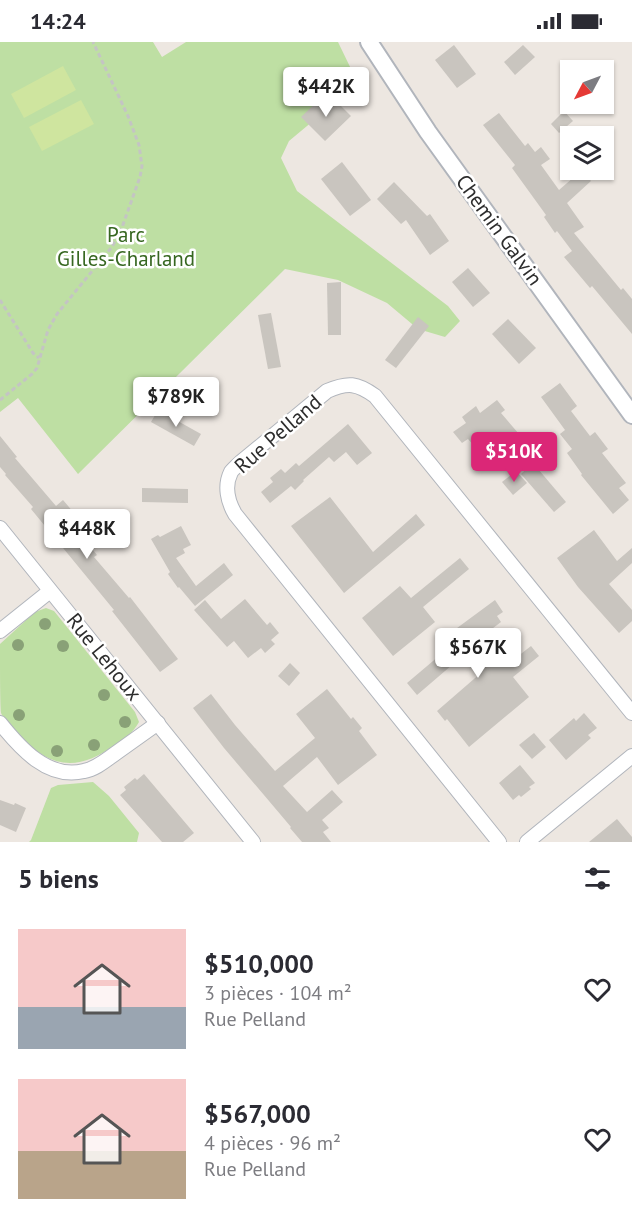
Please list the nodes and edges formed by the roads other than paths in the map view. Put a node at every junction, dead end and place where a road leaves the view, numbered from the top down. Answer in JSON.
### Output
{"nodes":[{"id":1,"x":369,"y":42,"type":"edge"},
{"id":2,"x":632,"y":416,"type":"edge"},
{"id":3,"x":0,"y":528,"type":"edge"},
{"id":4,"x":50,"y":591,"type":"junction"},
{"id":5,"x":0,"y":631,"type":"edge"},
{"id":6,"x":632,"y":713,"type":"edge"},
{"id":7,"x":0,"y":723,"type":"edge"},
{"id":8,"x":158,"y":723,"type":"junction"},
{"id":9,"x":632,"y":756,"type":"edge"},
{"id":10,"x":253,"y":842,"type":"edge"},
{"id":11,"x":499,"y":842,"type":"edge"},
{"id":12,"x":527,"y":842,"type":"edge"}],
"edges":[{"from":1,"to":2,"type":"street","name":"Chemin Galvin"},
{"from":3,"to":4,"type":"street","name":"Rue Lehoux"},
{"from":4,"to":5,"type":"street"},
{"from":4,"to":8,"type":"street","name":"Rue Lehoux"},
{"from":6,"to":11,"type":"street","name":"Rue Pelland"},
{"from":7,"to":8,"type":"street"},
{"from":8,"to":10,"type":"street","name":"Rue Lehoux"},
{"from":9,"to":12,"type":"street"}]}
